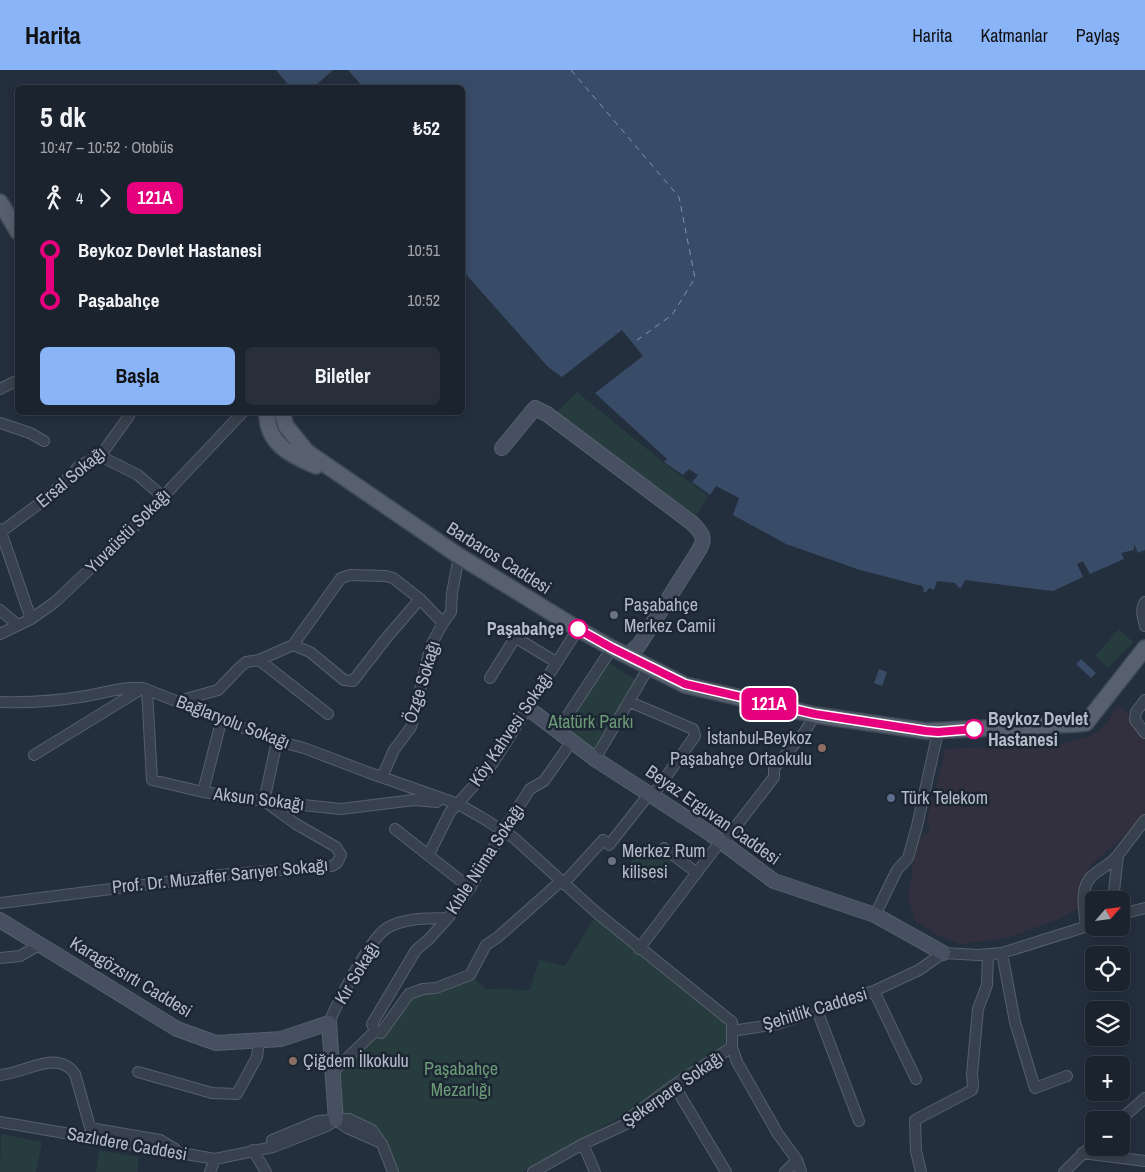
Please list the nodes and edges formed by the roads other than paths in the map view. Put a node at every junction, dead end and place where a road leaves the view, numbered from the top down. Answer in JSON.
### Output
{"nodes":[{"id":1,"x":1,"y":205,"type":"edge"},
{"id":2,"x":15,"y":227,"type":"edge"},
{"id":3,"x":15,"y":382,"type":"edge"},
{"id":4,"x":0,"y":389,"type":"edge"},
{"id":5,"x":128,"y":415,"type":"edge"},
{"id":6,"x":240,"y":415,"type":"edge"},
{"id":7,"x":268,"y":415,"type":"edge"},
{"id":8,"x":283,"y":415,"type":"edge"},
{"id":9,"x":0,"y":423,"type":"edge"},
{"id":10,"x":44,"y":441,"type":"dead end"},
{"id":11,"x":502,"y":448,"type":"dead end"},
{"id":12,"x":100,"y":456,"type":"junction"},
{"id":13,"x":335,"y":470,"type":"junction"},
{"id":14,"x":163,"y":497,"type":"junction"},
{"id":15,"x":1,"y":531,"type":"edge"},
{"id":16,"x":459,"y":556,"type":"junction"},
{"id":17,"x":420,"y":599,"type":"junction"},
{"id":18,"x":1145,"y":602,"type":"edge"},
{"id":19,"x":0,"y":610,"type":"edge"},
{"id":20,"x":31,"y":619,"type":"junction"},
{"id":21,"x":443,"y":623,"type":"junction"},
{"id":22,"x":18,"y":625,"type":"junction"},
{"id":23,"x":1145,"y":626,"type":"edge"},
{"id":24,"x":578,"y":629,"type":"junction"},
{"id":25,"x":0,"y":634,"type":"edge"},
{"id":26,"x":293,"y":645,"type":"junction"},
{"id":27,"x":612,"y":648,"type":"junction"},
{"id":28,"x":1145,"y":649,"type":"edge"},
{"id":29,"x":627,"y":656,"type":"junction"},
{"id":30,"x":259,"y":660,"type":"junction"},
{"id":31,"x":556,"y":662,"type":"junction"},
{"id":32,"x":649,"y":667,"type":"junction"},
{"id":33,"x":490,"y":678,"type":"dead end"},
{"id":34,"x":145,"y":689,"type":"junction"},
{"id":35,"x":1145,"y":700,"type":"edge"},
{"id":36,"x":178,"y":701,"type":"junction"},
{"id":37,"x":0,"y":702,"type":"edge"},
{"id":38,"x":630,"y":702,"type":"junction"},
{"id":39,"x":529,"y":709,"type":"junction"},
{"id":40,"x":328,"y":714,"type":"dead end"},
{"id":41,"x":815,"y":714,"type":"junction"},
{"id":42,"x":222,"y":718,"type":"junction"},
{"id":43,"x":558,"y":730,"type":"junction"},
{"id":44,"x":938,"y":732,"type":"junction"},
{"id":45,"x":1145,"y":733,"type":"edge"},
{"id":46,"x":277,"y":740,"type":"junction"},
{"id":47,"x":572,"y":741,"type":"junction"},
{"id":48,"x":34,"y":755,"type":"dead end"},
{"id":49,"x":595,"y":759,"type":"junction"},
{"id":50,"x":382,"y":777,"type":"junction"},
{"id":51,"x":204,"y":792,"type":"junction"},
{"id":52,"x":652,"y":794,"type":"junction"},
{"id":53,"x":264,"y":801,"type":"junction"},
{"id":54,"x":458,"y":804,"type":"junction"},
{"id":55,"x":1145,"y":820,"type":"edge"},
{"id":56,"x":395,"y":829,"type":"dead end"},
{"id":57,"x":503,"y":831,"type":"junction"},
{"id":58,"x":720,"y":842,"type":"junction"},
{"id":59,"x":664,"y":848,"type":"dead end"},
{"id":60,"x":429,"y":854,"type":"junction"},
{"id":61,"x":1118,"y":855,"type":"junction"},
{"id":62,"x":697,"y":873,"type":"junction"},
{"id":63,"x":562,"y":882,"type":"junction"},
{"id":64,"x":470,"y":888,"type":"junction"},
{"id":65,"x":1114,"y":891,"type":"edge"},
{"id":66,"x":1085,"y":898,"type":"edge"},
{"id":67,"x":0,"y":903,"type":"edge"},
{"id":68,"x":1145,"y":908,"type":"edge"},
{"id":69,"x":1130,"y":911,"type":"edge"},
{"id":70,"x":875,"y":915,"type":"junction"},
{"id":71,"x":448,"y":918,"type":"junction"},
{"id":72,"x":0,"y":920,"type":"edge"},
{"id":73,"x":1085,"y":927,"type":"edge"},
{"id":74,"x":41,"y":944,"type":"junction"},
{"id":75,"x":640,"y":949,"type":"junction"},
{"id":76,"x":1002,"y":953,"type":"junction"},
{"id":77,"x":943,"y":954,"type":"junction"},
{"id":78,"x":988,"y":954,"type":"junction"},
{"id":79,"x":0,"y":958,"type":"edge"},
{"id":80,"x":874,"y":991,"type":"junction"},
{"id":81,"x":817,"y":1010,"type":"junction"},
{"id":82,"x":329,"y":1023,"type":"junction"},
{"id":83,"x":375,"y":1030,"type":"junction"},
{"id":84,"x":732,"y":1031,"type":"junction"},
{"id":85,"x":259,"y":1041,"type":"junction"},
{"id":86,"x":732,"y":1047,"type":"junction"},
{"id":87,"x":138,"y":1072,"type":"dead end"},
{"id":88,"x":332,"y":1073,"type":"junction"},
{"id":89,"x":0,"y":1075,"type":"edge"},
{"id":90,"x":1067,"y":1076,"type":"dead end"},
{"id":91,"x":916,"y":1079,"type":"dead end"},
{"id":92,"x":674,"y":1085,"type":"junction"},
{"id":93,"x":1145,"y":1098,"type":"edge"},
{"id":94,"x":1130,"y":1111,"type":"edge"},
{"id":95,"x":336,"y":1120,"type":"junction"},
{"id":96,"x":859,"y":1121,"type":"dead end"},
{"id":97,"x":0,"y":1122,"type":"edge"},
{"id":98,"x":582,"y":1144,"type":"junction"},
{"id":99,"x":253,"y":1150,"type":"junction"},
{"id":100,"x":1085,"y":1150,"type":"edge"},
{"id":101,"x":181,"y":1153,"type":"junction"},
{"id":102,"x":1082,"y":1153,"type":"junction"},
{"id":103,"x":215,"y":1159,"type":"junction"},
{"id":104,"x":797,"y":1160,"type":"junction"},
{"id":105,"x":1145,"y":1161,"type":"edge"},
{"id":106,"x":210,"y":1172,"type":"edge"},
{"id":107,"x":266,"y":1172,"type":"edge"},
{"id":108,"x":393,"y":1172,"type":"edge"},
{"id":109,"x":533,"y":1172,"type":"edge"},
{"id":110,"x":595,"y":1172,"type":"edge"},
{"id":111,"x":726,"y":1172,"type":"edge"},
{"id":112,"x":785,"y":1172,"type":"edge"},
{"id":113,"x":801,"y":1172,"type":"edge"},
{"id":114,"x":921,"y":1172,"type":"edge"},
{"id":115,"x":1064,"y":1172,"type":"edge"}],
"edges":[{"from":1,"to":2,"type":"main road"},
{"from":3,"to":4,"type":"street"},
{"from":5,"to":12,"type":"street","name":"Ersal Sokağı"},
{"from":6,"to":14,"type":"street","name":"Yuvaüstü Sokağı"},
{"from":7,"to":13,"type":"main road","name":"Barbaros Caddesi"},
{"from":8,"to":13,"type":"main road","name":"Barbaros Caddesi"},
{"from":9,"to":10,"type":"street"},
{"from":11,"to":29,"type":"main road"},
{"from":12,"to":14,"type":"street"},
{"from":12,"to":15,"type":"street","name":"Ersal Sokağı"},
{"from":13,"to":16,"type":"main road","name":"Barbaros Caddesi"},
{"from":14,"to":20,"type":"street","name":"Yuvaüstü Sokağı"},
{"from":15,"to":20,"type":"street"},
{"from":16,"to":21,"type":"street","name":"Özge Sokağı"},
{"from":16,"to":24,"type":"main road","name":"Barbaros Caddesi"},
{"from":17,"to":21,"type":"street"},
{"from":17,"to":26,"type":"street"},
{"from":17,"to":26,"type":"street"},
{"from":18,"to":23,"type":"street"},
{"from":19,"to":22,"type":"street"},
{"from":20,"to":22,"type":"street","name":"Yuvaüstü Sokağı"},
{"from":21,"to":50,"type":"street","name":"Özge Sokağı"},
{"from":22,"to":25,"type":"street","name":"Yuvaüstü Sokağı"},
{"from":24,"to":27,"type":"main road","name":"Barbaros Caddesi"},
{"from":24,"to":31,"type":"street","name":"Köy Kahvesi Sokağı"},
{"from":26,"to":30,"type":"street"},
{"from":27,"to":29,"type":"main road","name":"Barbaros Caddesi"},
{"from":27,"to":43,"type":"street"},
{"from":28,"to":44,"type":"main road","name":"Barbaros Caddesi"},
{"from":29,"to":32,"type":"main road","name":"Barbaros Caddesi"},
{"from":30,"to":36,"type":"street"},
{"from":30,"to":40,"type":"street"},
{"from":31,"to":33,"type":"street"},
{"from":31,"to":39,"type":"street","name":"Köy Kahvesi Sokağı"},
{"from":32,"to":38,"type":"street"},
{"from":32,"to":41,"type":"main road","name":"Barbaros Caddesi"},
{"from":34,"to":36,"type":"street","name":"Bağlaryolu Sokağı"},
{"from":34,"to":37,"type":"street","name":"Bağlaryolu Sokağı"},
{"from":34,"to":48,"type":"street"},
{"from":34,"to":51,"type":"street","name":"Aksun Sokağı"},
{"from":35,"to":45,"type":"street"},
{"from":36,"to":42,"type":"street","name":"Bağlaryolu Sokağı"},
{"from":38,"to":49,"type":"street"},
{"from":38,"to":52,"type":"street"},
{"from":39,"to":43,"type":"main road","name":"Beyaz Erguvan Caddesi"},
{"from":39,"to":54,"type":"street","name":"Köy Kahvesi Sokağı"},
{"from":41,"to":44,"type":"main road","name":"Barbaros Caddesi"},
{"from":41,"to":58,"type":"street"},
{"from":42,"to":46,"type":"street","name":"Bağlaryolu Sokağı"},
{"from":42,"to":51,"type":"street"},
{"from":43,"to":47,"type":"main road","name":"Beyaz Erguvan Caddesi"},
{"from":44,"to":70,"type":"street"},
{"from":46,"to":50,"type":"street","name":"Bağlaryolu Sokağı"},
{"from":46,"to":53,"type":"street"},
{"from":47,"to":49,"type":"main road","name":"Beyaz Erguvan Caddesi"},
{"from":47,"to":57,"type":"street","name":"Kıble Nüma Sokağı"},
{"from":49,"to":52,"type":"main road","name":"Beyaz Erguvan Caddesi"},
{"from":50,"to":54,"type":"street","name":"Bağlaryolu Sokağı"},
{"from":51,"to":53,"type":"street","name":"Aksun Sokağı"},
{"from":52,"to":58,"type":"main road","name":"Beyaz Erguvan Caddesi"},
{"from":52,"to":63,"type":"street"},
{"from":53,"to":54,"type":"street","name":"Aksun Sokağı"},
{"from":53,"to":67,"type":"street","name":"Prof. Dr. Muzaffer Sarıyer Sokağı"},
{"from":54,"to":57,"type":"street"},
{"from":54,"to":60,"type":"street","name":"Köy Kahvesi Sokağı"},
{"from":55,"to":61,"type":"street"},
{"from":56,"to":60,"type":"street"},
{"from":57,"to":63,"type":"street"},
{"from":57,"to":64,"type":"street","name":"Kıble Nüma Sokağı"},
{"from":58,"to":62,"type":"street"},
{"from":58,"to":70,"type":"main road","name":"Beyaz Erguvan Caddesi"},
{"from":59,"to":62,"type":"street"},
{"from":60,"to":64,"type":"street"},
{"from":61,"to":65,"type":"street"},
{"from":61,"to":66,"type":"street"},
{"from":62,"to":75,"type":"street"},
{"from":63,"to":75,"type":"street"},
{"from":63,"to":83,"type":"street"},
{"from":64,"to":71,"type":"street","name":"Kıble Nüma Sokağı"},
{"from":68,"to":69,"type":"street"},
{"from":70,"to":77,"type":"main road","name":"Beyaz Erguvan Caddesi"},
{"from":71,"to":82,"type":"street","name":"Kır Sokağı"},
{"from":71,"to":83,"type":"street","name":"Kıble Nüma Sokağı"},
{"from":72,"to":74,"type":"main road","name":"Karagözsırtı Caddesi"},
{"from":73,"to":76,"type":"street"},
{"from":74,"to":79,"type":"street"},
{"from":74,"to":85,"type":"main road","name":"Karagözsırtı Caddesi"},
{"from":75,"to":84,"type":"street"},
{"from":76,"to":78,"type":"street"},
{"from":76,"to":90,"type":"street"},
{"from":77,"to":78,"type":"street"},
{"from":77,"to":80,"type":"street","name":"Şehitlik Caddesi"},
{"from":78,"to":114,"type":"street"},
{"from":80,"to":81,"type":"street","name":"Şehitlik Caddesi"},
{"from":80,"to":91,"type":"street"},
{"from":81,"to":84,"type":"street","name":"Şehitlik Caddesi"},
{"from":81,"to":96,"type":"street"},
{"from":82,"to":85,"type":"main road","name":"Karagözsırtı Caddesi"},
{"from":82,"to":88,"type":"main road"},
{"from":83,"to":88,"type":"street"},
{"from":84,"to":86,"type":"street"},
{"from":85,"to":87,"type":"street"},
{"from":86,"to":92,"type":"street","name":"Şekerpare Sokağı"},
{"from":86,"to":104,"type":"street"},
{"from":88,"to":95,"type":"main road"},
{"from":89,"to":101,"type":"street"},
{"from":92,"to":98,"type":"street","name":"Şekerpare Sokağı"},
{"from":92,"to":111,"type":"street"},
{"from":93,"to":94,"type":"street"},
{"from":95,"to":99,"type":"street","name":"Sazlıdere Caddesi"},
{"from":95,"to":108,"type":"street"},
{"from":97,"to":101,"type":"street","name":"Sazlıdere Caddesi"},
{"from":98,"to":109,"type":"street","name":"Şekerpare Sokağı"},
{"from":98,"to":110,"type":"street"},
{"from":99,"to":103,"type":"street","name":"Sazlıdere Caddesi"},
{"from":99,"to":107,"type":"street"},
{"from":100,"to":102,"type":"street"},
{"from":101,"to":103,"type":"street","name":"Sazlıdere Caddesi"},
{"from":102,"to":105,"type":"street"},
{"from":102,"to":115,"type":"street"},
{"from":103,"to":106,"type":"street"},
{"from":104,"to":112,"type":"street"},
{"from":104,"to":113,"type":"street"}]}
